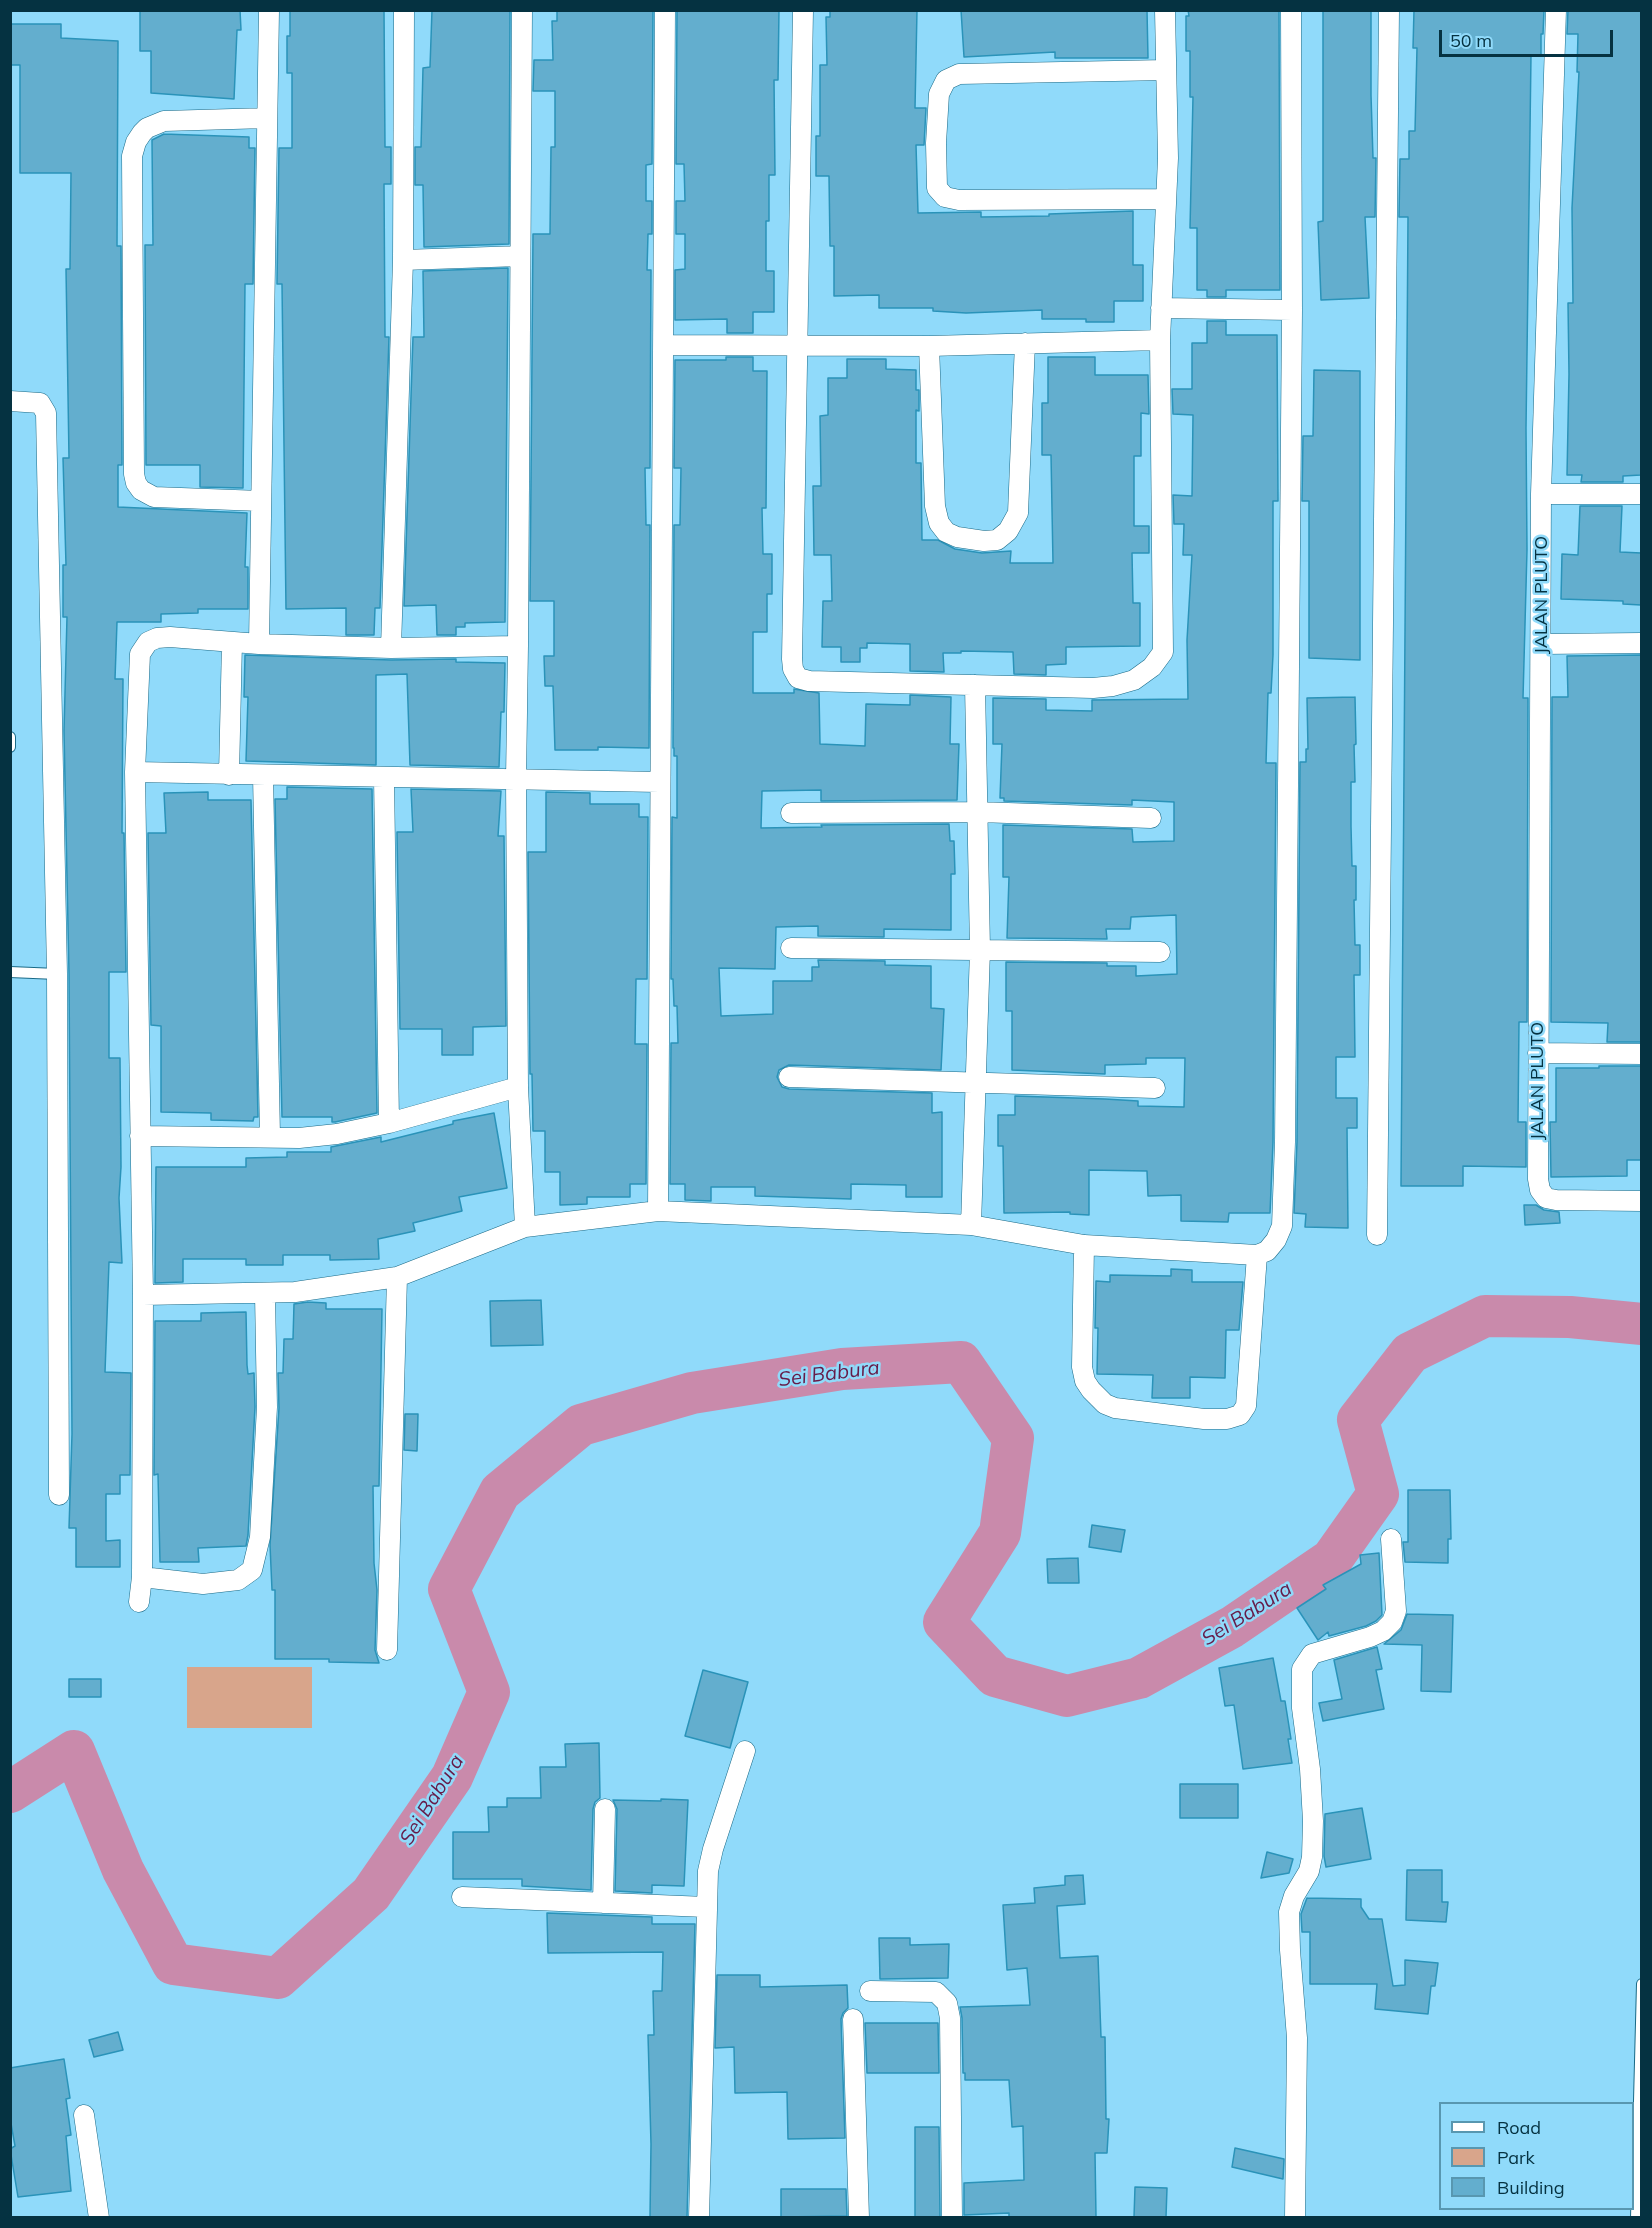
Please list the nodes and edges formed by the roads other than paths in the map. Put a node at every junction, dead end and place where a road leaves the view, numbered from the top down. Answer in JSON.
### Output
{"nodes":[{"id":1,"x":269,"y":10,"type":"edge"},
{"id":2,"x":404,"y":10,"type":"edge"},
{"id":3,"x":522,"y":10,"type":"edge"},
{"id":4,"x":665,"y":10,"type":"edge"},
{"id":5,"x":803,"y":10,"type":"edge"},
{"id":6,"x":1165,"y":10,"type":"edge"},
{"id":7,"x":1291,"y":10,"type":"edge"},
{"id":8,"x":1389,"y":10,"type":"edge"},
{"id":9,"x":1556,"y":10,"type":"edge"},
{"id":10,"x":1166,"y":70,"type":"junction"},
{"id":11,"x":267,"y":118,"type":"junction"},
{"id":12,"x":1165,"y":199,"type":"junction"},
{"id":13,"x":520,"y":256,"type":"junction"},
{"id":14,"x":403,"y":260,"type":"junction"},
{"id":15,"x":1161,"y":308,"type":"junction"},
{"id":16,"x":1292,"y":310,"type":"junction"},
{"id":17,"x":1160,"y":340,"type":"junction"},
{"id":18,"x":1025,"y":343,"type":"junction"},
{"id":19,"x":664,"y":345,"type":"junction"},
{"id":20,"x":798,"y":345,"type":"junction"},
{"id":21,"x":929,"y":346,"type":"junction"},
{"id":22,"x":10,"y":401,"type":"edge"},
{"id":23,"x":1541,"y":494,"type":"junction"},
{"id":24,"x":1641,"y":494,"type":"edge"},
{"id":25,"x":261,"y":501,"type":"junction"},
{"id":26,"x":232,"y":642,"type":"junction"},
{"id":27,"x":1641,"y":643,"type":"edge"},
{"id":28,"x":259,"y":644,"type":"junction"},
{"id":29,"x":1542,"y":644,"type":"junction"},
{"id":30,"x":519,"y":646,"type":"junction"},
{"id":31,"x":391,"y":648,"type":"junction"},
{"id":32,"x":975,"y":685,"type":"junction"},
{"id":33,"x":10,"y":737,"type":"edge"},
{"id":34,"x":10,"y":747,"type":"edge"},
{"id":35,"x":135,"y":772,"type":"junction"},
{"id":36,"x":229,"y":775,"type":"junction"},
{"id":37,"x":263,"y":775,"type":"junction"},
{"id":38,"x":384,"y":777,"type":"junction"},
{"id":39,"x":516,"y":779,"type":"junction"},
{"id":40,"x":659,"y":782,"type":"junction"},
{"id":41,"x":979,"y":812,"type":"junction"},
{"id":42,"x":790,"y":813,"type":"dead end"},
{"id":43,"x":1151,"y":818,"type":"dead end"},
{"id":44,"x":791,"y":948,"type":"dead end"},
{"id":45,"x":980,"y":951,"type":"junction"},
{"id":46,"x":1160,"y":952,"type":"dead end"},
{"id":47,"x":10,"y":972,"type":"edge"},
{"id":48,"x":57,"y":974,"type":"junction"},
{"id":49,"x":1538,"y":1053,"type":"junction"},
{"id":50,"x":1641,"y":1054,"type":"edge"},
{"id":51,"x":789,"y":1077,"type":"dead end"},
{"id":52,"x":977,"y":1082,"type":"junction"},
{"id":53,"x":518,"y":1087,"type":"junction"},
{"id":54,"x":1155,"y":1088,"type":"dead end"},
{"id":55,"x":389,"y":1123,"type":"junction"},
{"id":56,"x":140,"y":1136,"type":"junction"},
{"id":57,"x":270,"y":1137,"type":"junction"},
{"id":58,"x":1641,"y":1201,"type":"edge"},
{"id":59,"x":658,"y":1211,"type":"junction"},
{"id":60,"x":971,"y":1225,"type":"junction"},
{"id":61,"x":525,"y":1227,"type":"junction"},
{"id":62,"x":1377,"y":1235,"type":"dead end"},
{"id":63,"x":1084,"y":1245,"type":"junction"},
{"id":64,"x":1257,"y":1255,"type":"junction"},
{"id":65,"x":397,"y":1277,"type":"junction"},
{"id":66,"x":265,"y":1294,"type":"junction"},
{"id":67,"x":143,"y":1295,"type":"junction"},
{"id":68,"x":59,"y":1496,"type":"dead end"},
{"id":69,"x":1391,"y":1539,"type":"dead end"},
{"id":70,"x":142,"y":1576,"type":"junction"},
{"id":71,"x":139,"y":1602,"type":"dead end"},
{"id":72,"x":387,"y":1650,"type":"dead end"},
{"id":73,"x":745,"y":1751,"type":"dead end"},
{"id":74,"x":605,"y":1809,"type":"dead end"},
{"id":75,"x":462,"y":1897,"type":"dead end"},
{"id":76,"x":603,"y":1903,"type":"junction"},
{"id":77,"x":706,"y":1907,"type":"junction"},
{"id":78,"x":1641,"y":1984,"type":"edge"},
{"id":79,"x":870,"y":1991,"type":"dead end"},
{"id":80,"x":854,"y":2019,"type":"dead end"},
{"id":81,"x":84,"y":2115,"type":"dead end"},
{"id":82,"x":99,"y":2217,"type":"edge"},
{"id":83,"x":699,"y":2217,"type":"edge"},
{"id":84,"x":859,"y":2217,"type":"edge"},
{"id":85,"x":952,"y":2217,"type":"edge"},
{"id":86,"x":1295,"y":2217,"type":"edge"},
{"id":87,"x":1636,"y":2217,"type":"edge"}],
"edges":[{"from":1,"to":11,"type":"street"},
{"from":2,"to":14,"type":"street"},
{"from":3,"to":13,"type":"street"},
{"from":4,"to":19,"type":"street"},
{"from":5,"to":20,"type":"street"},
{"from":6,"to":10,"type":"street"},
{"from":7,"to":16,"type":"street"},
{"from":8,"to":62,"type":"street"},
{"from":9,"to":23,"type":"street","name":"JALAN PLUTO"},
{"from":10,"to":12,"type":"street"},
{"from":10,"to":12,"type":"street"},
{"from":11,"to":25,"type":"street"},
{"from":11,"to":25,"type":"street"},
{"from":12,"to":15,"type":"street"},
{"from":13,"to":14,"type":"street"},
{"from":13,"to":30,"type":"street"},
{"from":14,"to":31,"type":"street"},
{"from":15,"to":16,"type":"street"},
{"from":15,"to":17,"type":"street"},
{"from":16,"to":64,"type":"street"},
{"from":17,"to":18,"type":"street"},
{"from":17,"to":32,"type":"street"},
{"from":18,"to":21,"type":"street"},
{"from":18,"to":21,"type":"street"},
{"from":19,"to":20,"type":"street"},
{"from":19,"to":40,"type":"street"},
{"from":20,"to":21,"type":"street"},
{"from":20,"to":32,"type":"street"},
{"from":22,"to":48,"type":"street"},
{"from":23,"to":24,"type":"street"},
{"from":23,"to":29,"type":"street","name":"JALAN PLUTO"},
{"from":25,"to":28,"type":"street"},
{"from":26,"to":28,"type":"street"},
{"from":26,"to":35,"type":"street"},
{"from":26,"to":36,"type":"street"},
{"from":27,"to":29,"type":"street"},
{"from":28,"to":31,"type":"street"},
{"from":29,"to":49,"type":"street","name":"JALAN PLUTO"},
{"from":30,"to":31,"type":"street"},
{"from":30,"to":39,"type":"street"},
{"from":32,"to":41,"type":"street"},
{"from":33,"to":34,"type":"lane"},
{"from":35,"to":36,"type":"street"},
{"from":35,"to":56,"type":"street"},
{"from":36,"to":37,"type":"street"},
{"from":37,"to":38,"type":"street"},
{"from":37,"to":57,"type":"street"},
{"from":38,"to":39,"type":"street"},
{"from":38,"to":55,"type":"street"},
{"from":39,"to":40,"type":"street"},
{"from":39,"to":53,"type":"street"},
{"from":40,"to":59,"type":"street"},
{"from":41,"to":42,"type":"street"},
{"from":41,"to":43,"type":"street"},
{"from":41,"to":45,"type":"street"},
{"from":44,"to":45,"type":"street"},
{"from":45,"to":46,"type":"street"},
{"from":45,"to":52,"type":"street"},
{"from":47,"to":48,"type":"lane"},
{"from":48,"to":68,"type":"street"},
{"from":49,"to":50,"type":"street"},
{"from":49,"to":58,"type":"street","name":"JALAN PLUTO"},
{"from":51,"to":52,"type":"street"},
{"from":52,"to":54,"type":"street"},
{"from":52,"to":60,"type":"street"},
{"from":53,"to":55,"type":"street"},
{"from":53,"to":61,"type":"street"},
{"from":55,"to":57,"type":"street"},
{"from":56,"to":57,"type":"street"},
{"from":56,"to":67,"type":"street"},
{"from":59,"to":60,"type":"street"},
{"from":59,"to":61,"type":"street"},
{"from":60,"to":63,"type":"street"},
{"from":61,"to":65,"type":"street"},
{"from":63,"to":64,"type":"street"},
{"from":63,"to":64,"type":"street"},
{"from":65,"to":66,"type":"street"},
{"from":65,"to":72,"type":"street"},
{"from":66,"to":67,"type":"street"},
{"from":66,"to":70,"type":"street"},
{"from":67,"to":70,"type":"street"},
{"from":69,"to":86,"type":"street"},
{"from":70,"to":71,"type":"street"},
{"from":73,"to":77,"type":"street"},
{"from":74,"to":76,"type":"street"},
{"from":75,"to":76,"type":"street"},
{"from":76,"to":77,"type":"street"},
{"from":77,"to":83,"type":"street"},
{"from":78,"to":87,"type":"lane"},
{"from":79,"to":85,"type":"street"},
{"from":80,"to":84,"type":"street"},
{"from":81,"to":82,"type":"street"}]}
